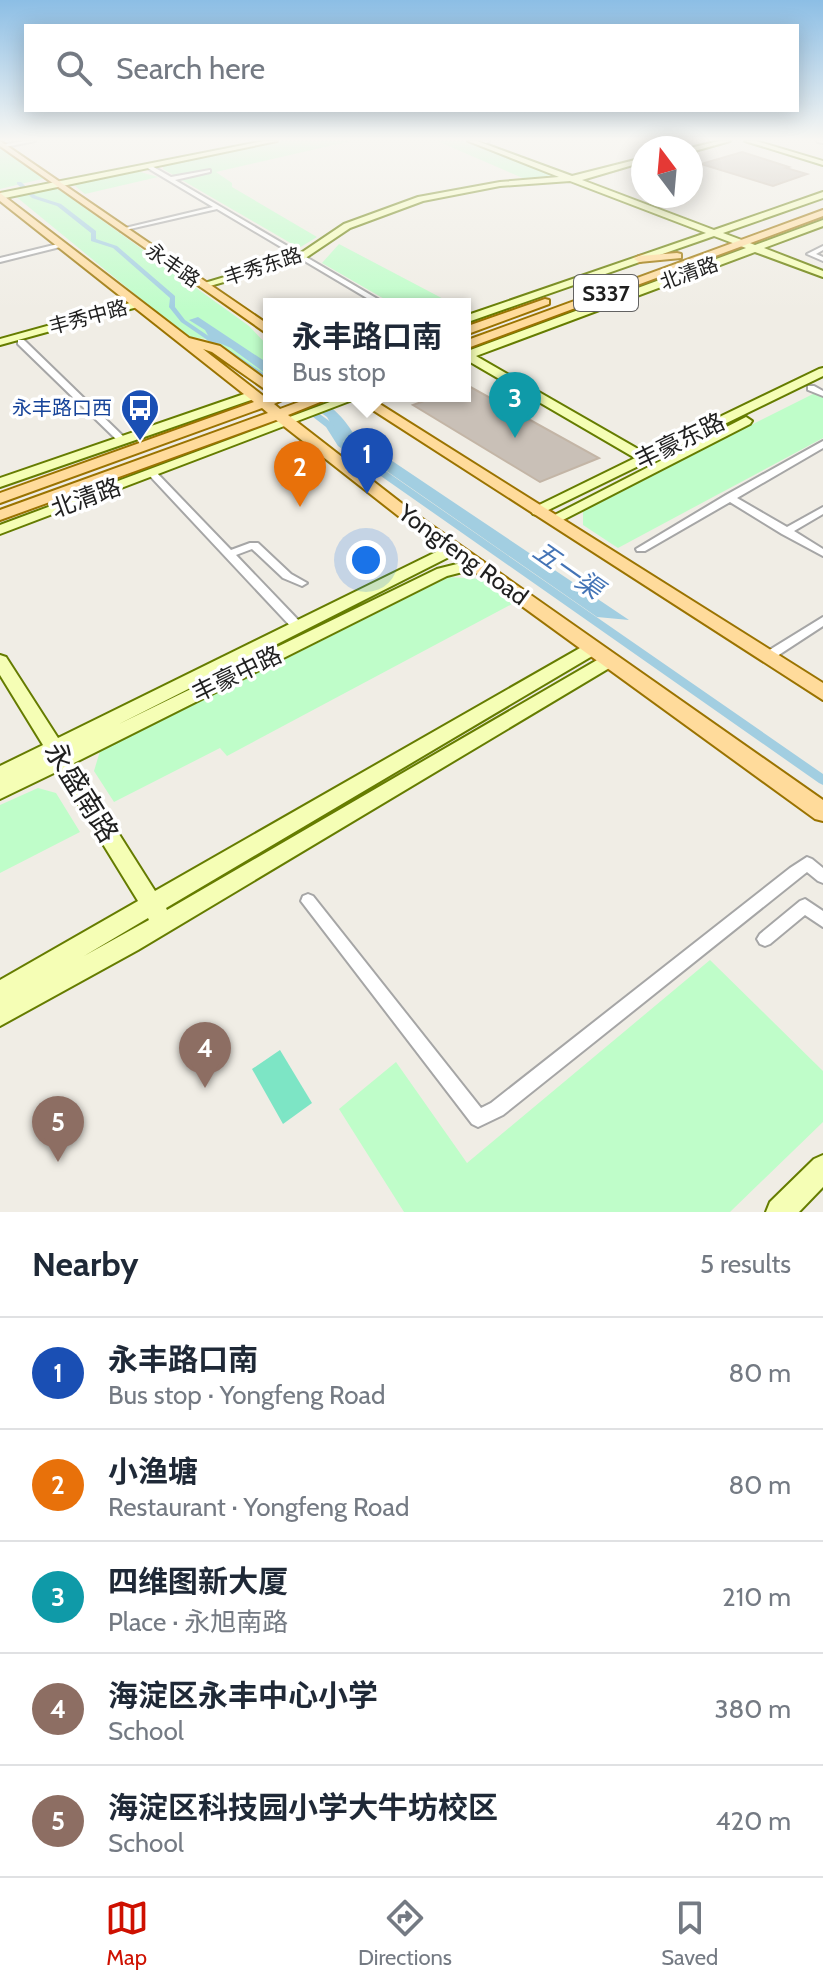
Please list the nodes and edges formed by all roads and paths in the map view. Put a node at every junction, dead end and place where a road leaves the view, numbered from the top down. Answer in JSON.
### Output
{"nodes":[{"id":1,"x":4,"y":198,"type":"edge"},
{"id":2,"x":79,"y":198,"type":"edge"},
{"id":3,"x":202,"y":198,"type":"edge"},
{"id":4,"x":453,"y":198,"type":"edge"},
{"id":5,"x":628,"y":198,"type":"edge"},
{"id":6,"x":818,"y":198,"type":"edge"},
{"id":7,"x":823,"y":204,"type":"edge"},
{"id":8,"x":218,"y":207,"type":"junction"},
{"id":9,"x":823,"y":218,"type":"edge"},
{"id":10,"x":123,"y":230,"type":"junction"},
{"id":11,"x":738,"y":239,"type":"junction"},
{"id":12,"x":62,"y":245,"type":"junction"},
{"id":13,"x":823,"y":248,"type":"edge"},
{"id":14,"x":677,"y":256,"type":"junction"},
{"id":15,"x":304,"y":259,"type":"junction"},
{"id":16,"x":639,"y":259,"type":"junction"},
{"id":17,"x":823,"y":259,"type":"edge"},
{"id":18,"x":0,"y":260,"type":"edge"},
{"id":19,"x":823,"y":271,"type":"edge"},
{"id":20,"x":662,"y":272,"type":"junction"},
{"id":21,"x":206,"y":287,"type":"junction"},
{"id":22,"x":647,"y":289,"type":"junction"},
{"id":23,"x":372,"y":298,"type":"edge"},
{"id":24,"x":137,"y":304,"type":"junction"},
{"id":25,"x":471,"y":319,"type":"edge"},
{"id":26,"x":263,"y":327,"type":"edge"},
{"id":27,"x":471,"y":329,"type":"edge"},
{"id":28,"x":38,"y":331,"type":"junction"},
{"id":29,"x":0,"y":342,"type":"edge"},
{"id":30,"x":21,"y":342,"type":"junction"},
{"id":31,"x":0,"y":348,"type":"edge"},
{"id":32,"x":471,"y":351,"type":"edge"},
{"id":33,"x":471,"y":351,"type":"edge"},
{"id":34,"x":471,"y":354,"type":"edge"},
{"id":35,"x":823,"y":371,"type":"edge"},
{"id":36,"x":819,"y":388,"type":"edge"},
{"id":37,"x":263,"y":389,"type":"edge"},
{"id":38,"x":354,"y":402,"type":"edge"},
{"id":39,"x":280,"y":404,"type":"edge"},
{"id":40,"x":823,"y":444,"type":"edge"},
{"id":41,"x":127,"y":453,"type":"junction"},
{"id":42,"x":79,"y":456,"type":"joint"},
{"id":43,"x":644,"y":458,"type":"junction"},
{"id":44,"x":152,"y":473,"type":"junction"},
{"id":45,"x":0,"y":483,"type":"edge"},
{"id":46,"x":92,"y":496,"type":"junction"},
{"id":47,"x":729,"y":497,"type":"junction"},
{"id":48,"x":0,"y":498,"type":"edge"},
{"id":49,"x":823,"y":510,"type":"edge"},
{"id":50,"x":0,"y":515,"type":"edge"},
{"id":51,"x":545,"y":515,"type":"junction"},
{"id":52,"x":0,"y":530,"type":"edge"},
{"id":53,"x":786,"y":532,"type":"junction"},
{"id":54,"x":447,"y":543,"type":"junction"},
{"id":55,"x":641,"y":549,"type":"dead end"},
{"id":56,"x":823,"y":553,"type":"edge"},
{"id":57,"x":229,"y":554,"type":"junction"},
{"id":58,"x":477,"y":564,"type":"junction"},
{"id":59,"x":302,"y":583,"type":"dead end"},
{"id":60,"x":823,"y":621,"type":"edge"},
{"id":61,"x":298,"y":627,"type":"junction"},
{"id":62,"x":602,"y":654,"type":"junction"},
{"id":63,"x":767,"y":657,"type":"junction"},
{"id":64,"x":0,"y":661,"type":"edge"},
{"id":65,"x":823,"y":693,"type":"edge"},
{"id":66,"x":59,"y":755,"type":"junction"},
{"id":67,"x":0,"y":775,"type":"edge"},
{"id":68,"x":0,"y":791,"type":"edge"},
{"id":69,"x":823,"y":812,"type":"edge"},
{"id":70,"x":823,"y":877,"type":"edge"},
{"id":71,"x":308,"y":901,"type":"dead end"},
{"id":72,"x":157,"y":915,"type":"junction"},
{"id":73,"x":823,"y":920,"type":"edge"},
{"id":74,"x":765,"y":939,"type":"dead end"},
{"id":75,"x":0,"y":993,"type":"edge"},
{"id":76,"x":0,"y":1014,"type":"edge"},
{"id":77,"x":823,"y":1168,"type":"edge"},
{"id":78,"x":780,"y":1212,"type":"edge"}],
"edges":[{"from":1,"to":12,"type":"main road"},
{"from":2,"to":10,"type":"main road","name":"永丰路"},
{"from":3,"to":8,"type":"street"},
{"from":4,"to":15,"type":"street","name":"丰秀东路"},
{"from":5,"to":11,"type":"street"},
{"from":6,"to":11,"type":"street"},
{"from":7,"to":11,"type":"main road","number":"S337"},
{"from":8,"to":10,"type":"street"},
{"from":8,"to":15,"type":"street"},
{"from":9,"to":11,"type":"street","name":"北清路"},
{"from":9,"to":11,"type":"main road","number":"S337"},
{"from":10,"to":21,"type":"main road","name":"永丰路"},
{"from":11,"to":14,"type":"main road","number":"S337"},
{"from":11,"to":16,"type":"street","name":"北清路"},
{"from":11,"to":19,"type":"street"},
{"from":11,"to":20,"type":"main road","number":"S337"},
{"from":11,"to":22,"type":"street","name":"北清路"},
{"from":12,"to":18,"type":"street"},
{"from":12,"to":24,"type":"main road"},
{"from":13,"to":17,"type":"street"},
{"from":14,"to":16,"type":"main road"},
{"from":14,"to":27,"type":"main road","number":"S337"},
{"from":15,"to":21,"type":"street","name":"丰秀东路"},
{"from":15,"to":23,"type":"street"},
{"from":16,"to":25,"type":"street","name":"北清路"},
{"from":20,"to":22,"type":"main road"},
{"from":20,"to":32,"type":"main road","number":"S337"},
{"from":21,"to":26,"type":"main road","name":"永丰路"},
{"from":22,"to":33,"type":"street","name":"北清路"},
{"from":24,"to":28,"type":"street","name":"丰秀中路"},
{"from":24,"to":37,"type":"main road","name":"Yongfeng Road"},
{"from":28,"to":29,"type":"street","name":"丰秀中路"},
{"from":28,"to":30,"type":"street","name":"丰秀中路"},
{"from":30,"to":31,"type":"street","name":"丰秀中路"},
{"from":30,"to":41,"type":"street"},
{"from":34,"to":43,"type":"street"},
{"from":35,"to":43,"type":"street","name":"丰豪东路"},
{"from":36,"to":51,"type":"street","name":"丰豪东路"},
{"from":38,"to":51,"type":"main road"},
{"from":39,"to":41,"type":"main road"},
{"from":39,"to":41,"type":"street","name":"北清路"},
{"from":39,"to":44,"type":"street","name":"北清路"},
{"from":39,"to":54,"type":"main road","name":"Yongfeng Road"},
{"from":40,"to":47,"type":"street"},
{"from":41,"to":42,"type":"main road"},
{"from":41,"to":46,"type":"main road"},
{"from":41,"to":48,"type":"main road"},
{"from":41,"to":50,"type":"main road"},
{"from":42,"to":45,"type":"street","name":"北清路"},
{"from":43,"to":51,"type":"street","name":"丰豪东路"},
{"from":44,"to":46,"type":"street","name":"北清路"},
{"from":44,"to":57,"type":"street"},
{"from":46,"to":52,"type":"street","name":"北清路"},
{"from":47,"to":53,"type":"street"},
{"from":47,"to":55,"type":"street"},
{"from":49,"to":53,"type":"street"},
{"from":51,"to":63,"type":"main road"},
{"from":53,"to":56,"type":"street"},
{"from":54,"to":58,"type":"main road","name":"Yongfeng Road"},
{"from":54,"to":61,"type":"street","name":"丰豪中路"},
{"from":57,"to":59,"type":"street"},
{"from":57,"to":61,"type":"street"},
{"from":58,"to":62,"type":"main road","name":"Yongfeng Road"},
{"from":58,"to":66,"type":"street","name":"丰豪中路"},
{"from":60,"to":63,"type":"street"},
{"from":61,"to":66,"type":"street","name":"丰豪中路"},
{"from":62,"to":69,"type":"main road","name":"Yongfeng Road"},
{"from":62,"to":72,"type":"street"},
{"from":63,"to":65,"type":"main road"},
{"from":64,"to":66,"type":"street","name":"永盛南路"},
{"from":66,"to":67,"type":"street","name":"丰豪中路"},
{"from":66,"to":68,"type":"street","name":"丰豪中路"},
{"from":66,"to":72,"type":"street","name":"永盛南路"},
{"from":70,"to":71,"type":"street"},
{"from":72,"to":75,"type":"street"},
{"from":72,"to":76,"type":"street"},
{"from":73,"to":74,"type":"street"},
{"from":77,"to":78,"type":"street"}]}
